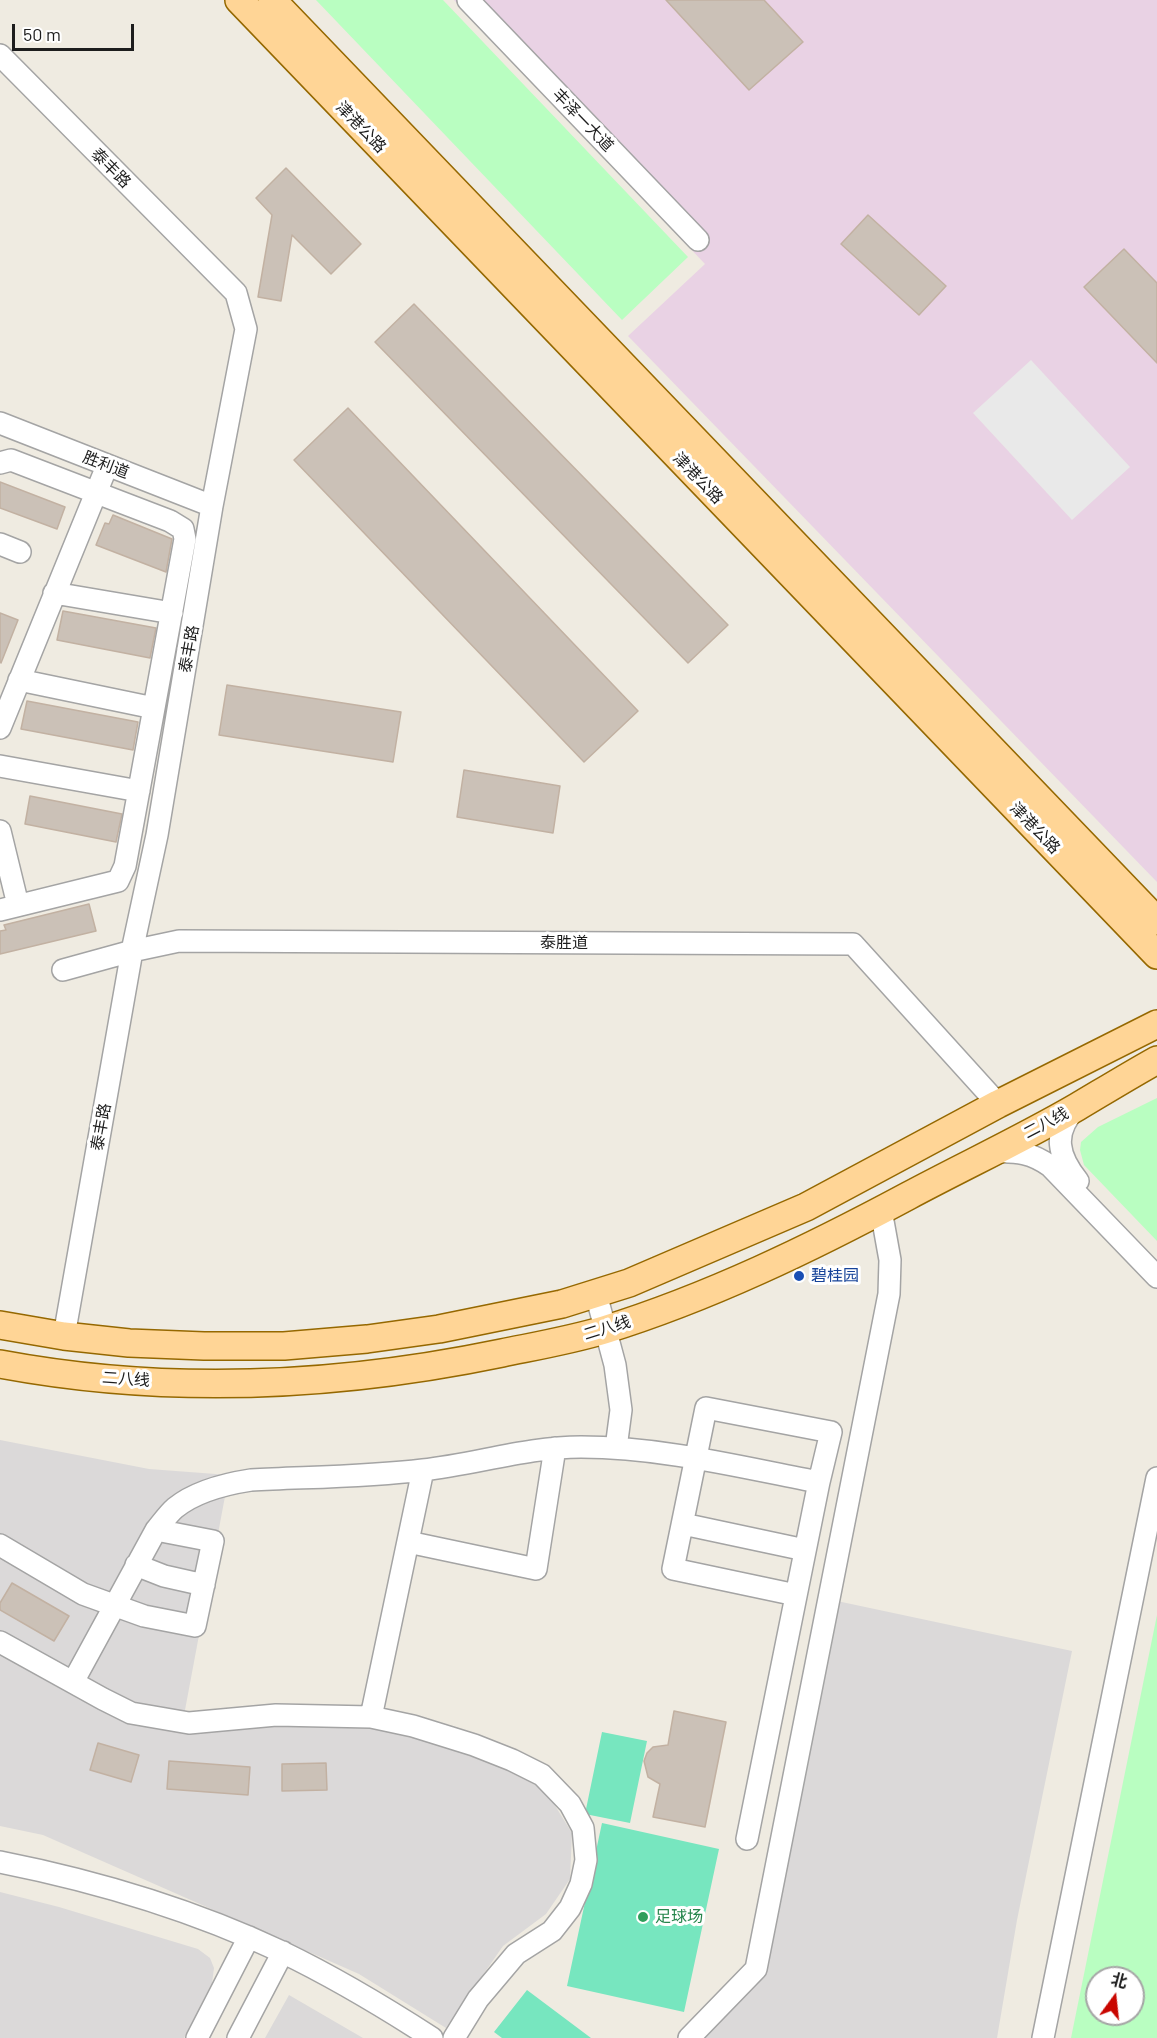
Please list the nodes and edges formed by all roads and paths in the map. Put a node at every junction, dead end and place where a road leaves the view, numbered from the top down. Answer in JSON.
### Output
{"nodes":[{"id":1,"x":239,"y":0,"type":"edge"},
{"id":2,"x":272,"y":0,"type":"edge"},
{"id":3,"x":475,"y":2,"type":"edge"},
{"id":4,"x":0,"y":56,"type":"edge"},
{"id":5,"x":698,"y":240,"type":"dead end"},
{"id":6,"x":0,"y":423,"type":"edge"},
{"id":7,"x":0,"y":434,"type":"edge"},
{"id":8,"x":0,"y":463,"type":"edge"},
{"id":9,"x":102,"y":478,"type":"junction"},
{"id":10,"x":212,"y":512,"type":"junction"},
{"id":11,"x":54,"y":593,"type":"junction"},
{"id":12,"x":171,"y":613,"type":"junction"},
{"id":13,"x":19,"y":680,"type":"junction"},
{"id":14,"x":154,"y":708,"type":"junction"},
{"id":15,"x":0,"y":728,"type":"edge"},
{"id":16,"x":0,"y":766,"type":"edge"},
{"id":17,"x":139,"y":791,"type":"junction"},
{"id":18,"x":0,"y":831,"type":"edge"},
{"id":19,"x":9,"y":908,"type":"edge"},
{"id":20,"x":1157,"y":921,"type":"edge"},
{"id":21,"x":132,"y":951,"type":"junction"},
{"id":22,"x":1157,"y":955,"type":"edge"},
{"id":23,"x":63,"y":970,"type":"dead end"},
{"id":24,"x":1157,"y":1024,"type":"edge"},
{"id":25,"x":1157,"y":1060,"type":"edge"},
{"id":26,"x":1157,"y":1072,"type":"edge"},
{"id":27,"x":998,"y":1104,"type":"junction"},
{"id":28,"x":1077,"y":1107,"type":"junction"},
{"id":29,"x":991,"y":1152,"type":"junction"},
{"id":30,"x":881,"y":1210,"type":"junction"},
{"id":31,"x":1157,"y":1264,"type":"edge"},
{"id":32,"x":1157,"y":1277,"type":"edge"},
{"id":33,"x":596,"y":1294,"type":"junction"},
{"id":34,"x":0,"y":1325,"type":"edge"},
{"id":35,"x":605,"y":1329,"type":"junction"},
{"id":36,"x":64,"y":1336,"type":"junction"},
{"id":37,"x":0,"y":1364,"type":"edge"},
{"id":38,"x":555,"y":1448,"type":"junction"},
{"id":39,"x":616,"y":1448,"type":"junction"},
{"id":40,"x":696,"y":1459,"type":"junction"},
{"id":41,"x":423,"y":1470,"type":"junction"},
{"id":42,"x":1157,"y":1478,"type":"edge"},
{"id":43,"x":819,"y":1482,"type":"junction"},
{"id":44,"x":683,"y":1524,"type":"junction"},
{"id":45,"x":156,"y":1530,"type":"junction"},
{"id":46,"x":1157,"y":1532,"type":"edge"},
{"id":47,"x":408,"y":1542,"type":"junction"},
{"id":48,"x":0,"y":1545,"type":"edge"},
{"id":49,"x":805,"y":1550,"type":"junction"},
{"id":50,"x":136,"y":1565,"type":"junction"},
{"id":51,"x":204,"y":1585,"type":"junction"},
{"id":52,"x":796,"y":1595,"type":"junction"},
{"id":53,"x":113,"y":1606,"type":"junction"},
{"id":54,"x":0,"y":1642,"type":"edge"},
{"id":55,"x":73,"y":1682,"type":"junction"},
{"id":56,"x":371,"y":1717,"type":"junction"},
{"id":57,"x":747,"y":1839,"type":"dead end"},
{"id":58,"x":0,"y":1862,"type":"edge"},
{"id":59,"x":0,"y":1871,"type":"edge"},
{"id":60,"x":246,"y":1942,"type":"junction"},
{"id":61,"x":280,"y":1957,"type":"junction"},
{"id":62,"x":197,"y":2038,"type":"edge"},
{"id":63,"x":238,"y":2038,"type":"edge"},
{"id":64,"x":413,"y":2038,"type":"edge"},
{"id":65,"x":432,"y":2038,"type":"edge"},
{"id":66,"x":454,"y":2038,"type":"edge"},
{"id":67,"x":690,"y":2038,"type":"edge"},
{"id":68,"x":1043,"y":2038,"type":"edge"},
{"id":69,"x":1055,"y":2038,"type":"edge"}],
"edges":[{"from":1,"to":22,"type":"main road","name":"津港公路"},
{"from":2,"to":20,"type":"main road","name":"津港公路"},
{"from":3,"to":5,"type":"street","name":"丰泽一大道"},
{"from":4,"to":10,"type":"street","name":"泰丰路"},
{"from":6,"to":9,"type":"street","name":"胜利道"},
{"from":7,"to":9,"type":"street","name":"胜利道"},
{"from":8,"to":9,"type":"street"},
{"from":9,"to":10,"type":"street","name":"胜利道"},
{"from":9,"to":11,"type":"street"},
{"from":9,"to":12,"type":"street"},
{"from":10,"to":21,"type":"street","name":"泰丰路"},
{"from":11,"to":12,"type":"street"},
{"from":11,"to":13,"type":"street"},
{"from":12,"to":14,"type":"street"},
{"from":13,"to":14,"type":"street"},
{"from":13,"to":15,"type":"street"},
{"from":14,"to":17,"type":"street"},
{"from":16,"to":17,"type":"street"},
{"from":17,"to":19,"type":"street"},
{"from":18,"to":19,"type":"street"},
{"from":21,"to":23,"type":"street","name":"泰胜道"},
{"from":21,"to":27,"type":"street","name":"泰胜道"},
{"from":21,"to":36,"type":"street","name":"泰丰路"},
{"from":24,"to":27,"type":"main road"},
{"from":25,"to":28,"type":"main road","name":"二八线"},
{"from":26,"to":28,"type":"main road"},
{"from":27,"to":33,"type":"main road"},
{"from":28,"to":29,"type":"main road","name":"二八线"},
{"from":28,"to":31,"type":"street"},
{"from":29,"to":30,"type":"main road","name":"二八线"},
{"from":29,"to":32,"type":"street"},
{"from":30,"to":35,"type":"main road","name":"二八线"},
{"from":30,"to":67,"type":"street"},
{"from":33,"to":35,"type":"street"},
{"from":33,"to":36,"type":"main road"},
{"from":34,"to":36,"type":"main road"},
{"from":35,"to":37,"type":"main road","name":"二八线"},
{"from":35,"to":39,"type":"street"},
{"from":38,"to":39,"type":"street"},
{"from":38,"to":41,"type":"street"},
{"from":38,"to":47,"type":"street"},
{"from":39,"to":40,"type":"street"},
{"from":40,"to":43,"type":"street"},
{"from":40,"to":43,"type":"street"},
{"from":40,"to":44,"type":"street"},
{"from":41,"to":45,"type":"street"},
{"from":41,"to":47,"type":"street"},
{"from":42,"to":68,"type":"street"},
{"from":43,"to":49,"type":"street"},
{"from":44,"to":49,"type":"street"},
{"from":44,"to":52,"type":"street"},
{"from":45,"to":50,"type":"street"},
{"from":45,"to":51,"type":"street"},
{"from":46,"to":69,"type":"street"},
{"from":47,"to":56,"type":"street"},
{"from":48,"to":53,"type":"street"},
{"from":49,"to":52,"type":"street"},
{"from":50,"to":51,"type":"street"},
{"from":50,"to":53,"type":"street"},
{"from":51,"to":53,"type":"street"},
{"from":52,"to":57,"type":"street"},
{"from":53,"to":55,"type":"street"},
{"from":54,"to":55,"type":"street"},
{"from":55,"to":56,"type":"street"},
{"from":56,"to":66,"type":"street"},
{"from":58,"to":60,"type":"street"},
{"from":59,"to":60,"type":"street"},
{"from":60,"to":61,"type":"street"},
{"from":60,"to":62,"type":"street"},
{"from":61,"to":63,"type":"street"},
{"from":61,"to":64,"type":"street"},
{"from":61,"to":65,"type":"street"}]}
